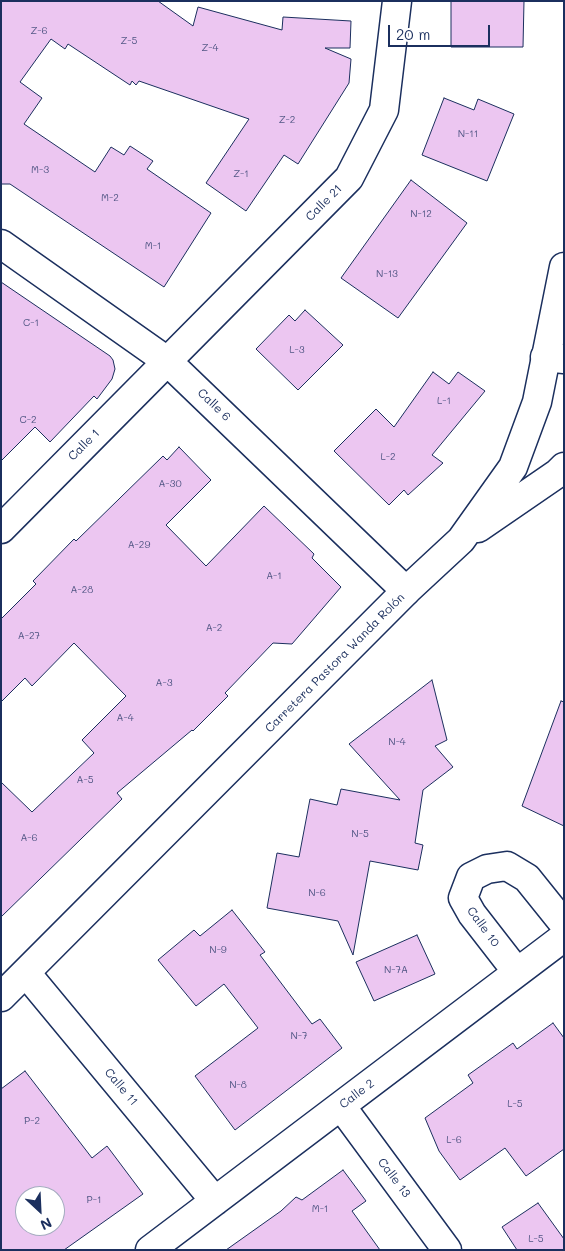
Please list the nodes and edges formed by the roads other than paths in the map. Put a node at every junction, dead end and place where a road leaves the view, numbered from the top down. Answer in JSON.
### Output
{"nodes":[{"id":1,"x":396,"y":1,"type":"edge"},
{"id":2,"x":1,"y":244,"type":"edge"},
{"id":3,"x":564,"y":267,"type":"edge"},
{"id":4,"x":560,"y":310,"type":"edge"},
{"id":5,"x":554,"y":358,"type":"edge"},
{"id":6,"x":168,"y":360,"type":"junction"},
{"id":7,"x":564,"y":467,"type":"edge"},
{"id":8,"x":1,"y":529,"type":"edge"},
{"id":9,"x":461,"y":540,"type":"junction"},
{"id":10,"x":406,"y":591,"type":"junction"},
{"id":11,"x":564,"y":924,"type":"edge"},
{"id":12,"x":564,"y":937,"type":"edge"},
{"id":13,"x":517,"y":972,"type":"junction"},
{"id":14,"x":26,"y":973,"type":"junction"},
{"id":15,"x":1,"y":998,"type":"edge"},
{"id":16,"x":341,"y":1106,"type":"junction"},
{"id":17,"x":215,"y":1201,"type":"junction"},
{"id":18,"x":150,"y":1250,"type":"edge"},
{"id":19,"x":447,"y":1250,"type":"edge"}],
"edges":[{"from":1,"to":6,"type":"street","name":"Calle 21"},
{"from":2,"to":6,"type":"street","name":"Calle 6"},
{"from":3,"to":4,"type":"street","name":"Carretera Pastora Wanda Rolón"},
{"from":4,"to":5,"type":"street","name":"Carretera Pastora Wanda Rolón"},
{"from":5,"to":9,"type":"street","name":"Carretera Pastora Wanda Rolón"},
{"from":6,"to":8,"type":"street","name":"Calle 1"},
{"from":6,"to":10,"type":"street","name":"Calle 6"},
{"from":7,"to":9,"type":"street"},
{"from":9,"to":10,"type":"street","name":"Carretera Pastora Wanda Rolón"},
{"from":10,"to":14,"type":"street","name":"Carretera Pastora Wanda Rolón"},
{"from":11,"to":13,"type":"street","name":"Calle 10"},
{"from":12,"to":13,"type":"street","name":"Calle 2"},
{"from":13,"to":16,"type":"street","name":"Calle 2"},
{"from":14,"to":15,"type":"street","name":"Carretera Pastora Wanda Rolón"},
{"from":14,"to":17,"type":"street","name":"Calle 11"},
{"from":16,"to":17,"type":"street","name":"Calle 2"},
{"from":16,"to":19,"type":"street","name":"Calle 13"},
{"from":17,"to":18,"type":"street","name":"Calle 2"}]}
